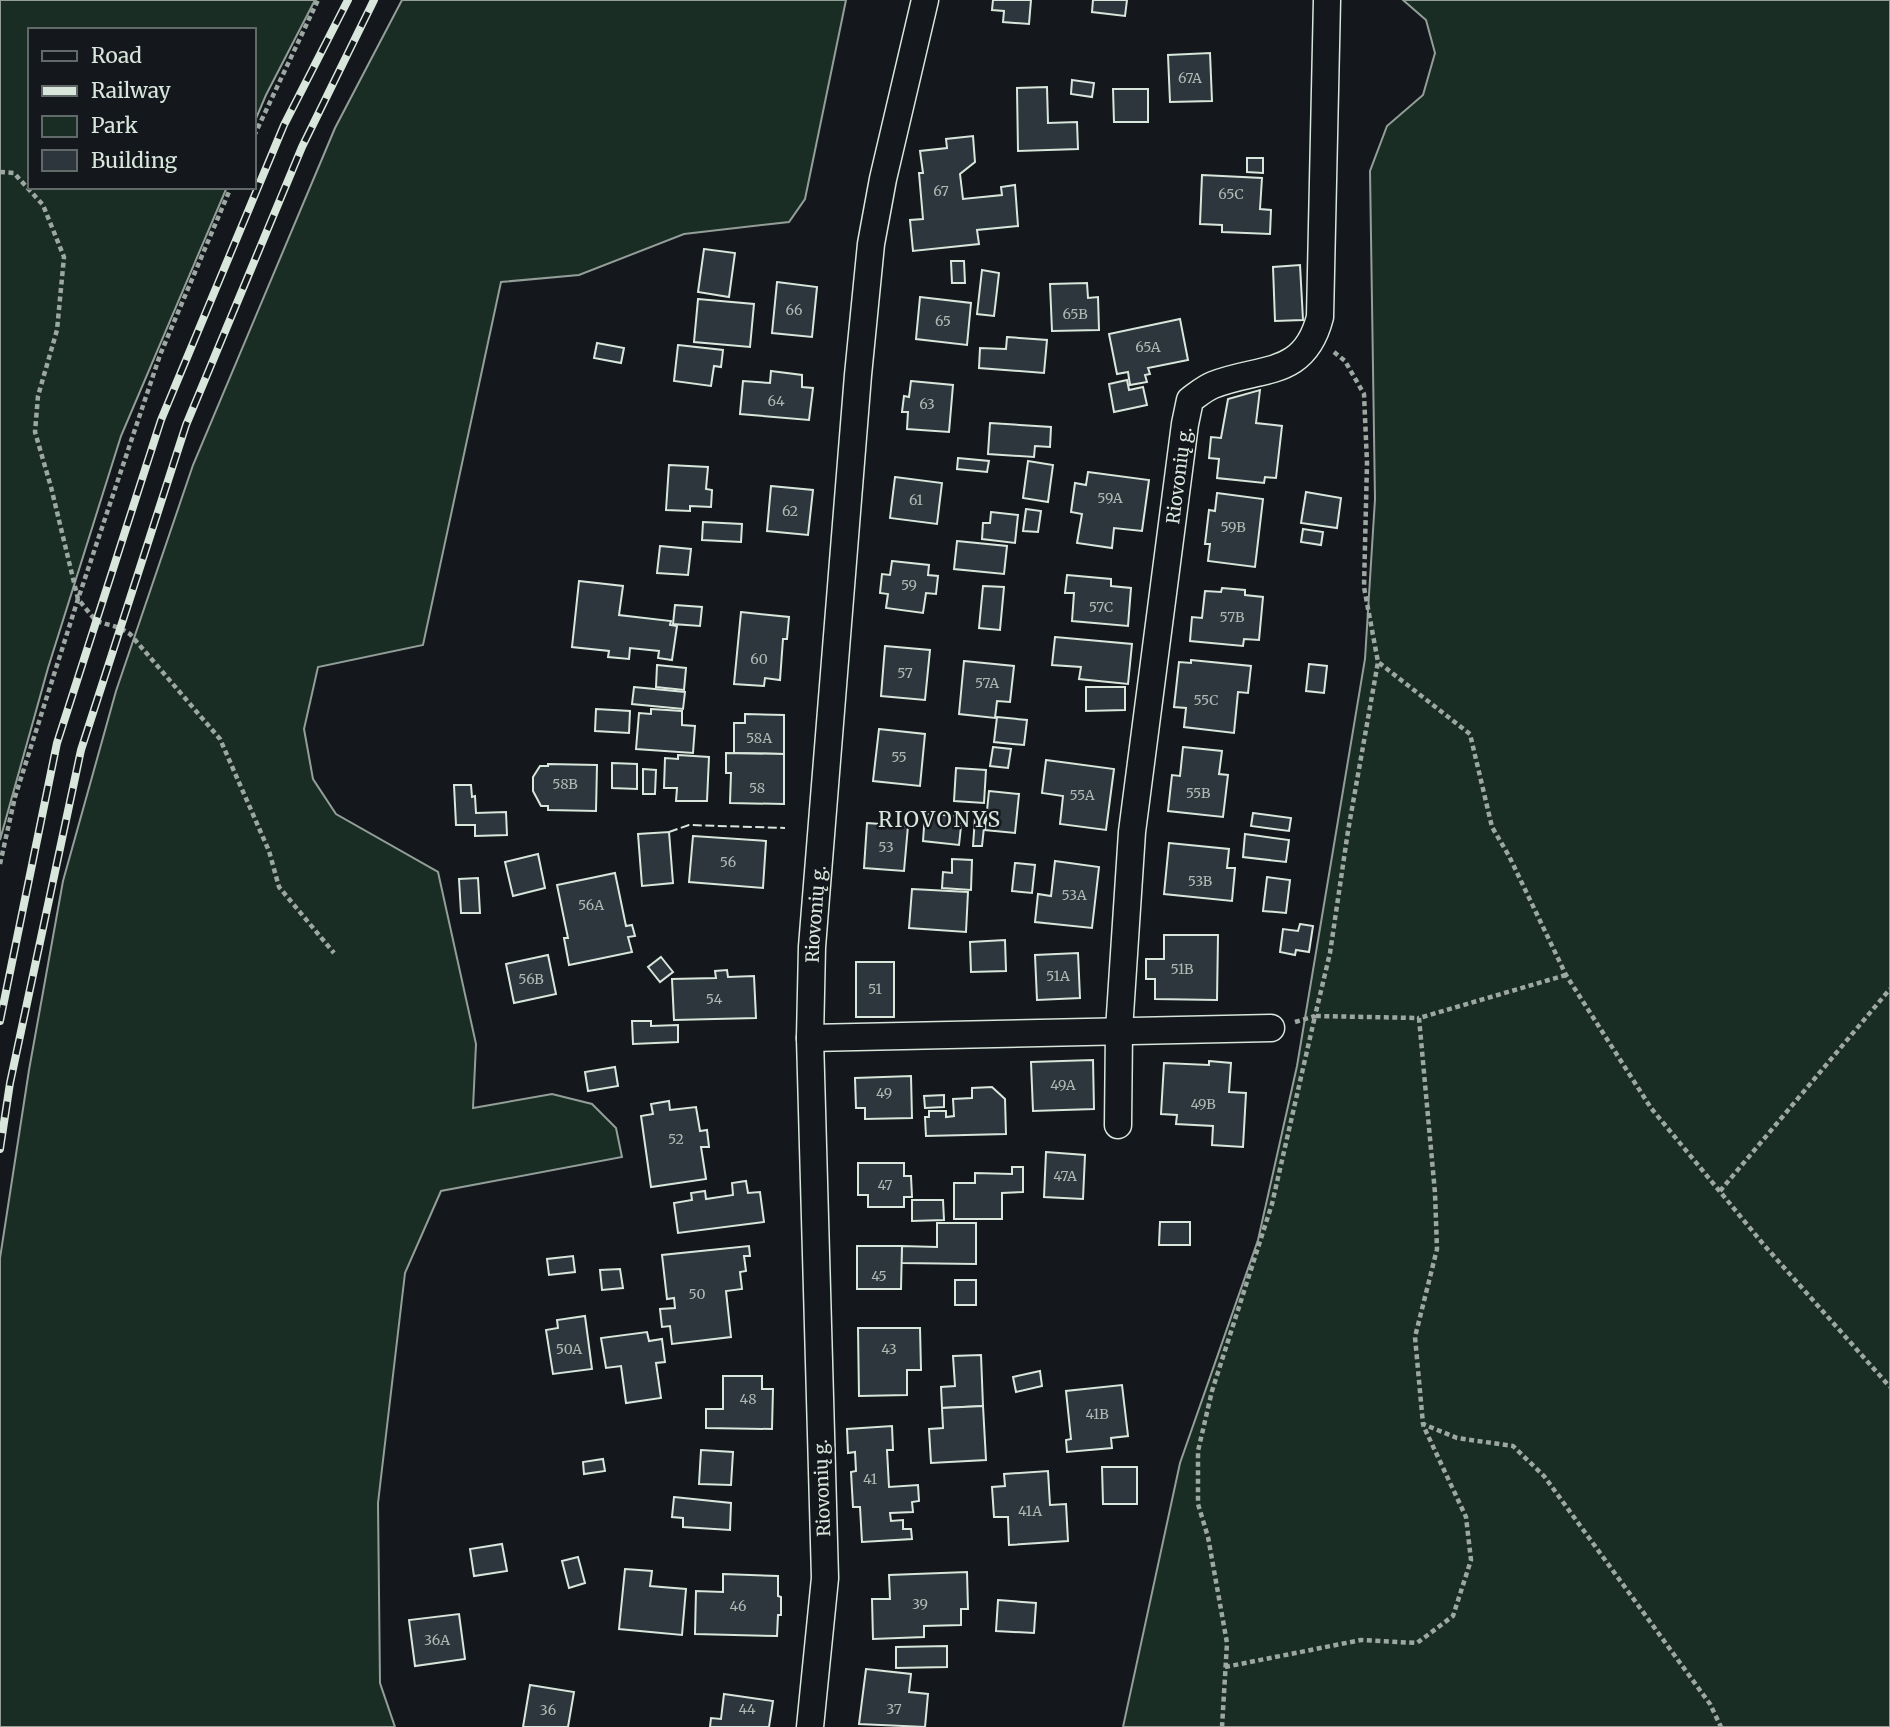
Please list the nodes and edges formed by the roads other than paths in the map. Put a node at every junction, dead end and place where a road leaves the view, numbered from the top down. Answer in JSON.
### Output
{"nodes":[{"id":1,"x":925,"y":0,"type":"edge"},
{"id":2,"x":1327,"y":0,"type":"edge"},
{"id":3,"x":1271,"y":1028,"type":"road end"},
{"id":4,"x":1119,"y":1030,"type":"junction"},
{"id":5,"x":810,"y":1038,"type":"junction"},
{"id":6,"x":1118,"y":1125,"type":"dead end"},
{"id":7,"x":810,"y":1727,"type":"edge"}],
"edges":[{"from":1,"to":5,"type":"street","name":"Riovonių g."},
{"from":2,"to":4,"type":"street","name":"Riovonių g."},
{"from":3,"to":4,"type":"street"},
{"from":4,"to":5,"type":"street"},
{"from":4,"to":6,"type":"street","name":"Riovonių g."},
{"from":5,"to":7,"type":"street","name":"Riovonių g."}]}
